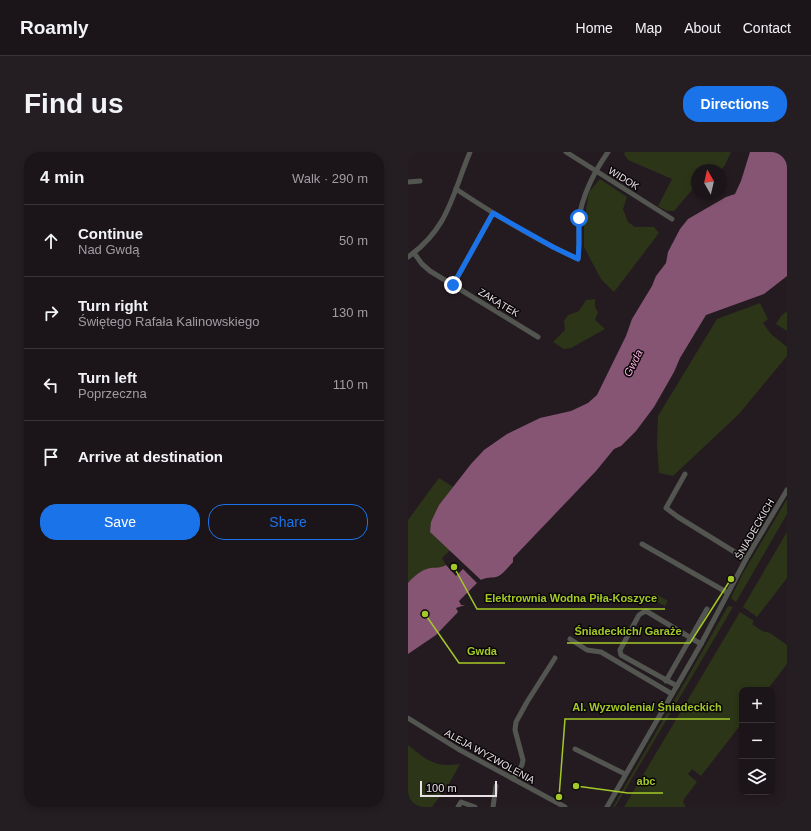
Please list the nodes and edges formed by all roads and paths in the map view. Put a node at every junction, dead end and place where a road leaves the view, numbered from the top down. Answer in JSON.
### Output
{"nodes":[{"id":1,"x":470,"y":152,"type":"edge"},
{"id":2,"x":566,"y":152,"type":"edge"},
{"id":3,"x":608,"y":152,"type":"edge"},
{"id":4,"x":595,"y":170,"type":"junction"},
{"id":5,"x":420,"y":181,"type":"dead end"},
{"id":6,"x":408,"y":182,"type":"edge"},
{"id":7,"x":456,"y":190,"type":"junction"},
{"id":8,"x":493,"y":213,"type":"junction"},
{"id":9,"x":672,"y":219,"type":"dead end"},
{"id":10,"x":414,"y":253,"type":"junction"},
{"id":11,"x":408,"y":257,"type":"edge"},
{"id":12,"x":453,"y":285,"type":"junction"},
{"id":13,"x":538,"y":337,"type":"dead end"},
{"id":14,"x":685,"y":474,"type":"dead end"},
{"id":15,"x":787,"y":490,"type":"edge"},
{"id":16,"x":642,"y":544,"type":"dead end"},
{"id":17,"x":746,"y":559,"type":"junction"},
{"id":18,"x":728,"y":593,"type":"junction"},
{"id":19,"x":707,"y":609,"type":"dead end"},
{"id":20,"x":690,"y":638,"type":"junction"},
{"id":21,"x":570,"y":639,"type":"dead end"},
{"id":22,"x":701,"y":644,"type":"junction"},
{"id":23,"x":555,"y":658,"type":"dead end"},
{"id":24,"x":666,"y":681,"type":"junction"},
{"id":25,"x":677,"y":686,"type":"junction"},
{"id":26,"x":672,"y":694,"type":"junction"},
{"id":27,"x":408,"y":718,"type":"edge"},
{"id":28,"x":575,"y":749,"type":"dead end"},
{"id":29,"x":626,"y":774,"type":"junction"},
{"id":30,"x":513,"y":779,"type":"junction"},
{"id":31,"x":496,"y":786,"type":"dead end"},
{"id":32,"x":458,"y":807,"type":"edge"},
{"id":33,"x":475,"y":807,"type":"edge"},
{"id":34,"x":493,"y":807,"type":"edge"},
{"id":35,"x":565,"y":807,"type":"edge"},
{"id":36,"x":606,"y":807,"type":"edge"}],
"edges":[{"from":1,"to":7,"type":"street"},
{"from":2,"to":4,"type":"street","name":"WIDOK"},
{"from":3,"to":4,"type":"street"},
{"from":4,"to":8,"type":"street"},
{"from":4,"to":9,"type":"street","name":"WIDOK"},
{"from":5,"to":6,"type":"street"},
{"from":7,"to":8,"type":"street"},
{"from":7,"to":10,"type":"street"},
{"from":8,"to":12,"type":"street"},
{"from":10,"to":11,"type":"street"},
{"from":10,"to":12,"type":"street","name":"ZAKĄTEK"},
{"from":12,"to":13,"type":"street","name":"ZAKĄTEK"},
{"from":14,"to":17,"type":"street"},
{"from":15,"to":17,"type":"street","name":"ŚNIADECKICH"},
{"from":16,"to":18,"type":"street"},
{"from":17,"to":18,"type":"street","name":"ŚNIADECKICH"},
{"from":18,"to":22,"type":"street","name":"ŚNIADECKICH"},
{"from":19,"to":20,"type":"street"},
{"from":20,"to":22,"type":"street"},
{"from":20,"to":24,"type":"street"},
{"from":20,"to":24,"type":"street"},
{"from":21,"to":26,"type":"street"},
{"from":22,"to":25,"type":"street","name":"ŚNIADECKICH"},
{"from":23,"to":30,"type":"street"},
{"from":24,"to":25,"type":"street"},
{"from":25,"to":26,"type":"street","name":"ŚNIADECKICH"},
{"from":26,"to":29,"type":"street","name":"ŚNIADECKICH"},
{"from":27,"to":30,"type":"street","name":"ALEJA WYZWOLENIA"},
{"from":28,"to":29,"type":"street"},
{"from":29,"to":36,"type":"street","name":"ŚNIADECKICH"},
{"from":30,"to":35,"type":"street","name":"ALEJA WYZWOLENIA"},
{"from":31,"to":34,"type":"street"},
{"from":32,"to":33,"type":"street"}]}
